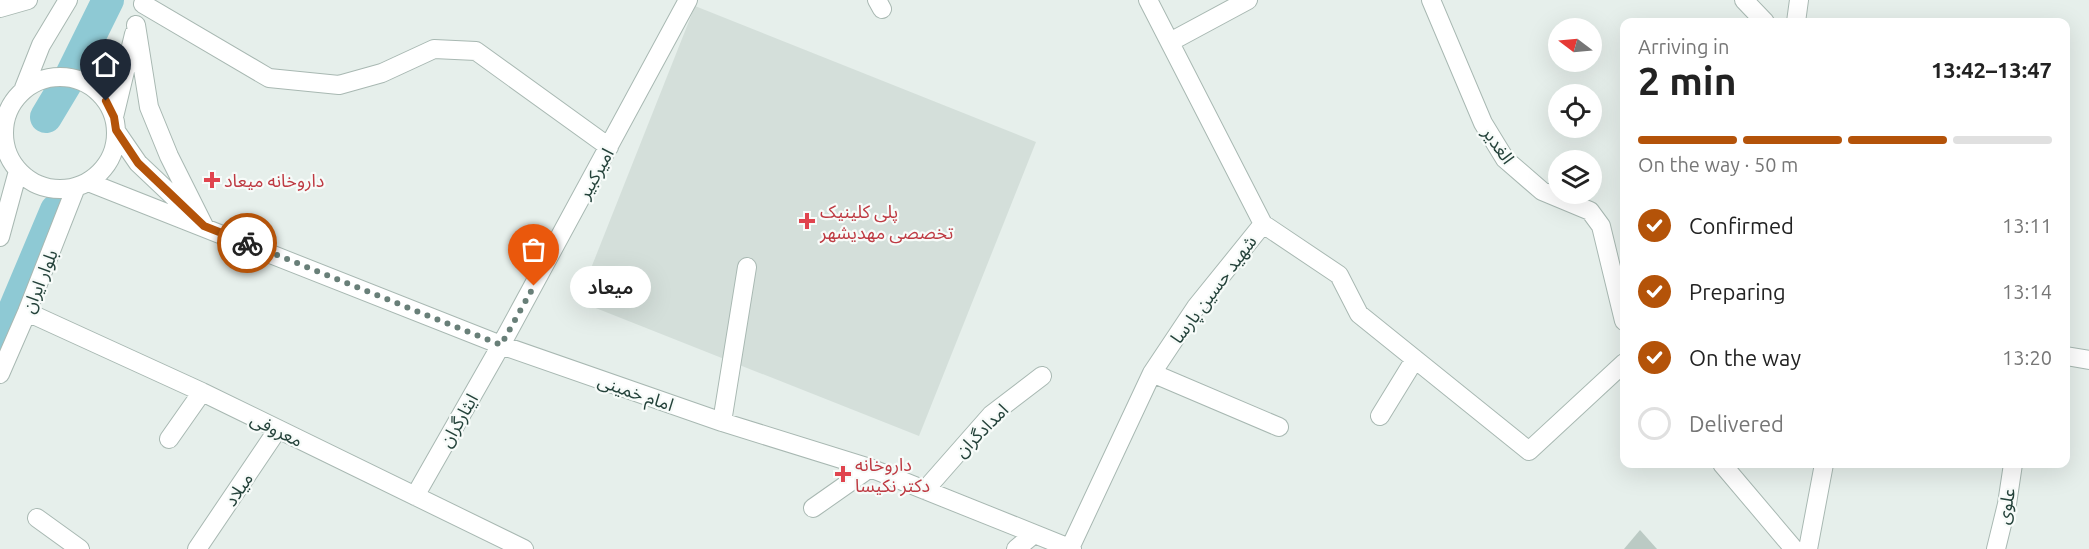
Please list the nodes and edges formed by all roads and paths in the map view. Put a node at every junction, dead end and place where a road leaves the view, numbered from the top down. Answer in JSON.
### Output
{"nodes":[{"id":1,"x":28,"y":0,"type":"edge"},
{"id":2,"x":68,"y":0,"type":"edge"},
{"id":3,"x":688,"y":0,"type":"edge"},
{"id":4,"x":1148,"y":0,"type":"edge"},
{"id":5,"x":1248,"y":0,"type":"edge"},
{"id":6,"x":1744,"y":0,"type":"edge"},
{"id":7,"x":1799,"y":0,"type":"edge"},
{"id":8,"x":1433,"y":1,"type":"edge"},
{"id":9,"x":144,"y":2,"type":"edge"},
{"id":10,"x":0,"y":8,"type":"edge"},
{"id":11,"x":1761,"y":18,"type":"edge"},
{"id":12,"x":1797,"y":18,"type":"edge"},
{"id":13,"x":136,"y":25,"type":"junction"},
{"id":14,"x":1170,"y":42,"type":"junction"},
{"id":15,"x":22,"y":91,"type":"junction"},
{"id":16,"x":0,"y":92,"type":"edge"},
{"id":17,"x":115,"y":124,"type":"junction"},
{"id":18,"x":2,"y":136,"type":"edge"},
{"id":19,"x":609,"y":147,"type":"junction"},
{"id":20,"x":18,"y":171,"type":"junction"},
{"id":21,"x":82,"y":184,"type":"junction"},
{"id":22,"x":1263,"y":224,"type":"junction"},
{"id":23,"x":204,"y":226,"type":"junction"},
{"id":24,"x":0,"y":237,"type":"edge"},
{"id":25,"x":747,"y":267,"type":"dead end"},
{"id":26,"x":1620,"y":304,"type":"edge"},
{"id":27,"x":27,"y":312,"type":"junction"},
{"id":28,"x":501,"y":345,"type":"junction"},
{"id":29,"x":2070,"y":357,"type":"edge"},
{"id":30,"x":1415,"y":359,"type":"junction"},
{"id":31,"x":2089,"y":360,"type":"edge"},
{"id":32,"x":1620,"y":367,"type":"edge"},
{"id":33,"x":1152,"y":373,"type":"junction"},
{"id":34,"x":0,"y":375,"type":"edge"},
{"id":35,"x":1042,"y":376,"type":"dead end"},
{"id":36,"x":202,"y":392,"type":"junction"},
{"id":37,"x":1380,"y":416,"type":"dead end"},
{"id":38,"x":722,"y":422,"type":"junction"},
{"id":39,"x":1279,"y":427,"type":"dead end"},
{"id":40,"x":278,"y":429,"type":"junction"},
{"id":41,"x":169,"y":439,"type":"dead end"},
{"id":42,"x":870,"y":468,"type":"junction"},
{"id":43,"x":1725,"y":468,"type":"edge"},
{"id":44,"x":1823,"y":468,"type":"edge"},
{"id":45,"x":2012,"y":468,"type":"edge"},
{"id":46,"x":925,"y":490,"type":"junction"},
{"id":47,"x":415,"y":496,"type":"junction"},
{"id":48,"x":813,"y":508,"type":"dead end"},
{"id":49,"x":37,"y":518,"type":"dead end"},
{"id":50,"x":1034,"y":534,"type":"junction"},
{"id":51,"x":80,"y":549,"type":"edge"},
{"id":52,"x":197,"y":549,"type":"edge"},
{"id":53,"x":524,"y":549,"type":"edge"},
{"id":54,"x":1016,"y":549,"type":"edge"},
{"id":55,"x":1071,"y":549,"type":"edge"},
{"id":56,"x":1794,"y":549,"type":"edge"},
{"id":57,"x":1808,"y":549,"type":"edge"},
{"id":58,"x":1996,"y":549,"type":"edge"}],
"edges":[{"from":1,"to":10,"type":"street"},
{"from":2,"to":15,"type":"street"},
{"from":3,"to":19,"type":"street","name":"امیرکبیر"},
{"from":4,"to":14,"type":"street","name":"شهید حسین پارسا"},
{"from":5,"to":14,"type":"street"},
{"from":6,"to":11,"type":"street"},
{"from":7,"to":12,"type":"street"},
{"from":8,"to":26,"type":"street","name":"الغدیر"},
{"from":9,"to":13,"type":"street"},
{"from":9,"to":19,"type":"street"},
{"from":13,"to":17,"type":"street"},
{"from":13,"to":23,"type":"street"},
{"from":14,"to":22,"type":"street","name":"شهید حسین پارسا"},
{"from":15,"to":16,"type":"street"},
{"from":15,"to":17,"type":"street"},
{"from":15,"to":18,"type":"street"},
{"from":17,"to":21,"type":"street"},
{"from":17,"to":23,"type":"street","name":"امام خمینی"},
{"from":18,"to":20,"type":"street"},
{"from":19,"to":28,"type":"street","name":"امیرکبیر"},
{"from":20,"to":21,"type":"street"},
{"from":20,"to":24,"type":"street"},
{"from":21,"to":23,"type":"street","name":"امام خمینی"},
{"from":21,"to":27,"type":"street","name":"بلوار ایران"},
{"from":22,"to":30,"type":"street"},
{"from":22,"to":33,"type":"street","name":"شهید حسین پارسا"},
{"from":23,"to":28,"type":"street","name":"امام خمینی"},
{"from":25,"to":38,"type":"street"},
{"from":27,"to":34,"type":"street","name":"بلوار ایران"},
{"from":27,"to":36,"type":"street","name":"معروفی"},
{"from":28,"to":38,"type":"street","name":"امام خمینی"},
{"from":28,"to":47,"type":"street","name":"ایثارگران"},
{"from":29,"to":31,"type":"street"},
{"from":30,"to":32,"type":"street"},
{"from":30,"to":37,"type":"street"},
{"from":33,"to":39,"type":"street"},
{"from":33,"to":55,"type":"street","name":"شهید حسین پارسا"},
{"from":35,"to":46,"type":"street","name":"امدادگران"},
{"from":36,"to":40,"type":"street","name":"معروفی"},
{"from":36,"to":41,"type":"street"},
{"from":38,"to":42,"type":"street","name":"امام خمینی"},
{"from":40,"to":47,"type":"street","name":"معروفی"},
{"from":40,"to":52,"type":"street","name":"میلاد"},
{"from":42,"to":46,"type":"street","name":"امام خمینی"},
{"from":42,"to":48,"type":"street"},
{"from":43,"to":56,"type":"street"},
{"from":44,"to":57,"type":"street"},
{"from":45,"to":58,"type":"street","name":"علوی"},
{"from":46,"to":50,"type":"street","name":"امام خمینی"},
{"from":47,"to":53,"type":"street","name":"معروفی"},
{"from":49,"to":51,"type":"street"},
{"from":50,"to":54,"type":"street"},
{"from":50,"to":55,"type":"street","name":"امام خمینی"}]}
